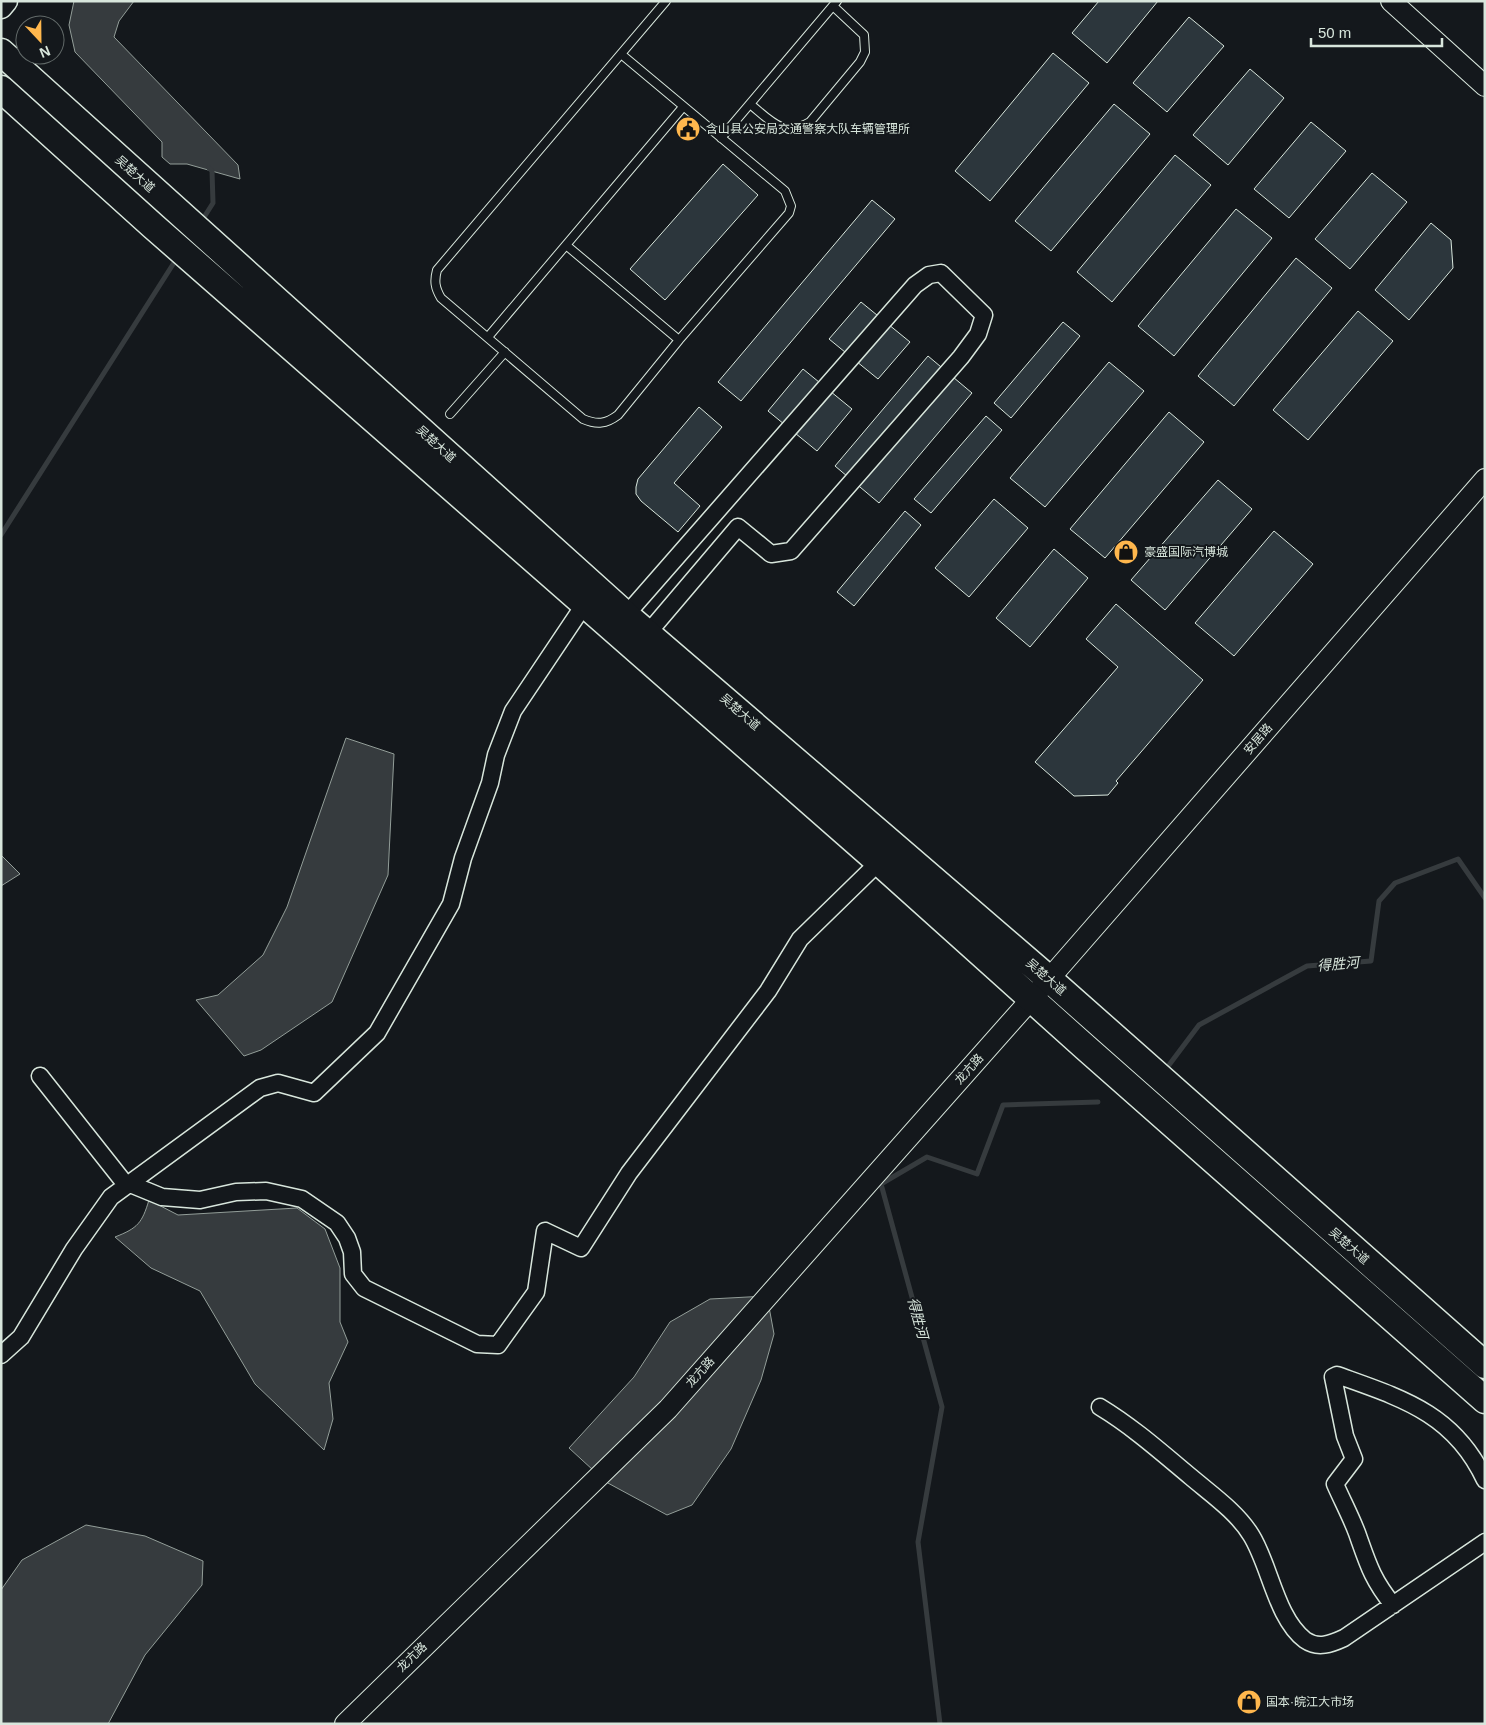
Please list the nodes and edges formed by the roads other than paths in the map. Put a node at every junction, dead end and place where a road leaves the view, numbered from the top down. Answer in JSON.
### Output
{"nodes":[{"id":1,"x":6,"y":1,"type":"edge"},
{"id":2,"x":666,"y":1,"type":"edge"},
{"id":3,"x":1391,"y":1,"type":"edge"},
{"id":4,"x":835,"y":4,"type":"edge"},
{"id":5,"x":1,"y":7,"type":"edge"},
{"id":6,"x":1,"y":52,"type":"edge"},
{"id":7,"x":621,"y":54,"type":"junction"},
{"id":8,"x":1485,"y":86,"type":"edge"},
{"id":9,"x":1,"y":89,"type":"edge"},
{"id":10,"x":750,"y":104,"type":"junction"},
{"id":11,"x":683,"y":106,"type":"junction"},
{"id":12,"x":721,"y":138,"type":"junction"},
{"id":13,"x":566,"y":245,"type":"junction"},
{"id":14,"x":488,"y":337,"type":"junction"},
{"id":15,"x":679,"y":340,"type":"junction"},
{"id":16,"x":505,"y":352,"type":"junction"},
{"id":17,"x":450,"y":414,"type":"dead end"},
{"id":18,"x":1485,"y":479,"type":"edge"},
{"id":19,"x":584,"y":605,"type":"junction"},
{"id":20,"x":626,"y":615,"type":"junction"},
{"id":21,"x":648,"y":633,"type":"junction"},
{"id":22,"x":879,"y":862,"type":"junction"},
{"id":23,"x":1049,"y":979,"type":"junction"},
{"id":24,"x":1031,"y":999,"type":"junction"},
{"id":25,"x":40,"y":1076,"type":"dead end"},
{"id":26,"x":1221,"y":1150,"type":"junction"},
{"id":27,"x":129,"y":1184,"type":"junction"},
{"id":28,"x":1,"y":1355,"type":"edge"},
{"id":29,"x":1485,"y":1365,"type":"edge"},
{"id":30,"x":1485,"y":1400,"type":"edge"},
{"id":31,"x":1100,"y":1407,"type":"dead end"},
{"id":32,"x":1485,"y":1480,"type":"edge"},
{"id":33,"x":1485,"y":1542,"type":"edge"},
{"id":34,"x":1393,"y":1605,"type":"junction"},
{"id":35,"x":345,"y":1724,"type":"edge"}],
"edges":[{"from":1,"to":5,"type":"main road"},
{"from":2,"to":7,"type":"lane"},
{"from":3,"to":8,"type":"street"},
{"from":4,"to":10,"type":"lane"},
{"from":4,"to":10,"type":"lane"},
{"from":6,"to":20,"type":"highway","name":"吴楚大道"},
{"from":7,"to":11,"type":"lane"},
{"from":7,"to":14,"type":"lane"},
{"from":9,"to":19,"type":"highway","name":"吴楚大道"},
{"from":10,"to":12,"type":"lane"},
{"from":11,"to":12,"type":"lane"},
{"from":11,"to":13,"type":"lane"},
{"from":12,"to":15,"type":"lane"},
{"from":13,"to":14,"type":"lane"},
{"from":13,"to":15,"type":"lane"},
{"from":14,"to":16,"type":"lane"},
{"from":15,"to":16,"type":"lane"},
{"from":16,"to":17,"type":"lane"},
{"from":18,"to":23,"type":"street","name":"安居路"},
{"from":19,"to":22,"type":"highway","name":"吴楚大道"},
{"from":19,"to":27,"type":"street"},
{"from":20,"to":21,"type":"highway","name":"吴楚大道"},
{"from":20,"to":21,"type":"street"},
{"from":21,"to":23,"type":"highway","name":"吴楚大道"},
{"from":22,"to":24,"type":"highway","name":"吴楚大道"},
{"from":22,"to":27,"type":"street"},
{"from":23,"to":24,"type":"street","name":"安居路"},
{"from":23,"to":26,"type":"highway","name":"吴楚大道"},
{"from":24,"to":26,"type":"highway","name":"吴楚大道"},
{"from":24,"to":35,"type":"street","name":"龙亢路"},
{"from":25,"to":27,"type":"street"},
{"from":26,"to":29,"type":"highway","name":"吴楚大道"},
{"from":26,"to":30,"type":"highway","name":"吴楚大道"},
{"from":27,"to":28,"type":"street"},
{"from":31,"to":34,"type":"street"},
{"from":32,"to":34,"type":"street"},
{"from":33,"to":34,"type":"street"}]}
